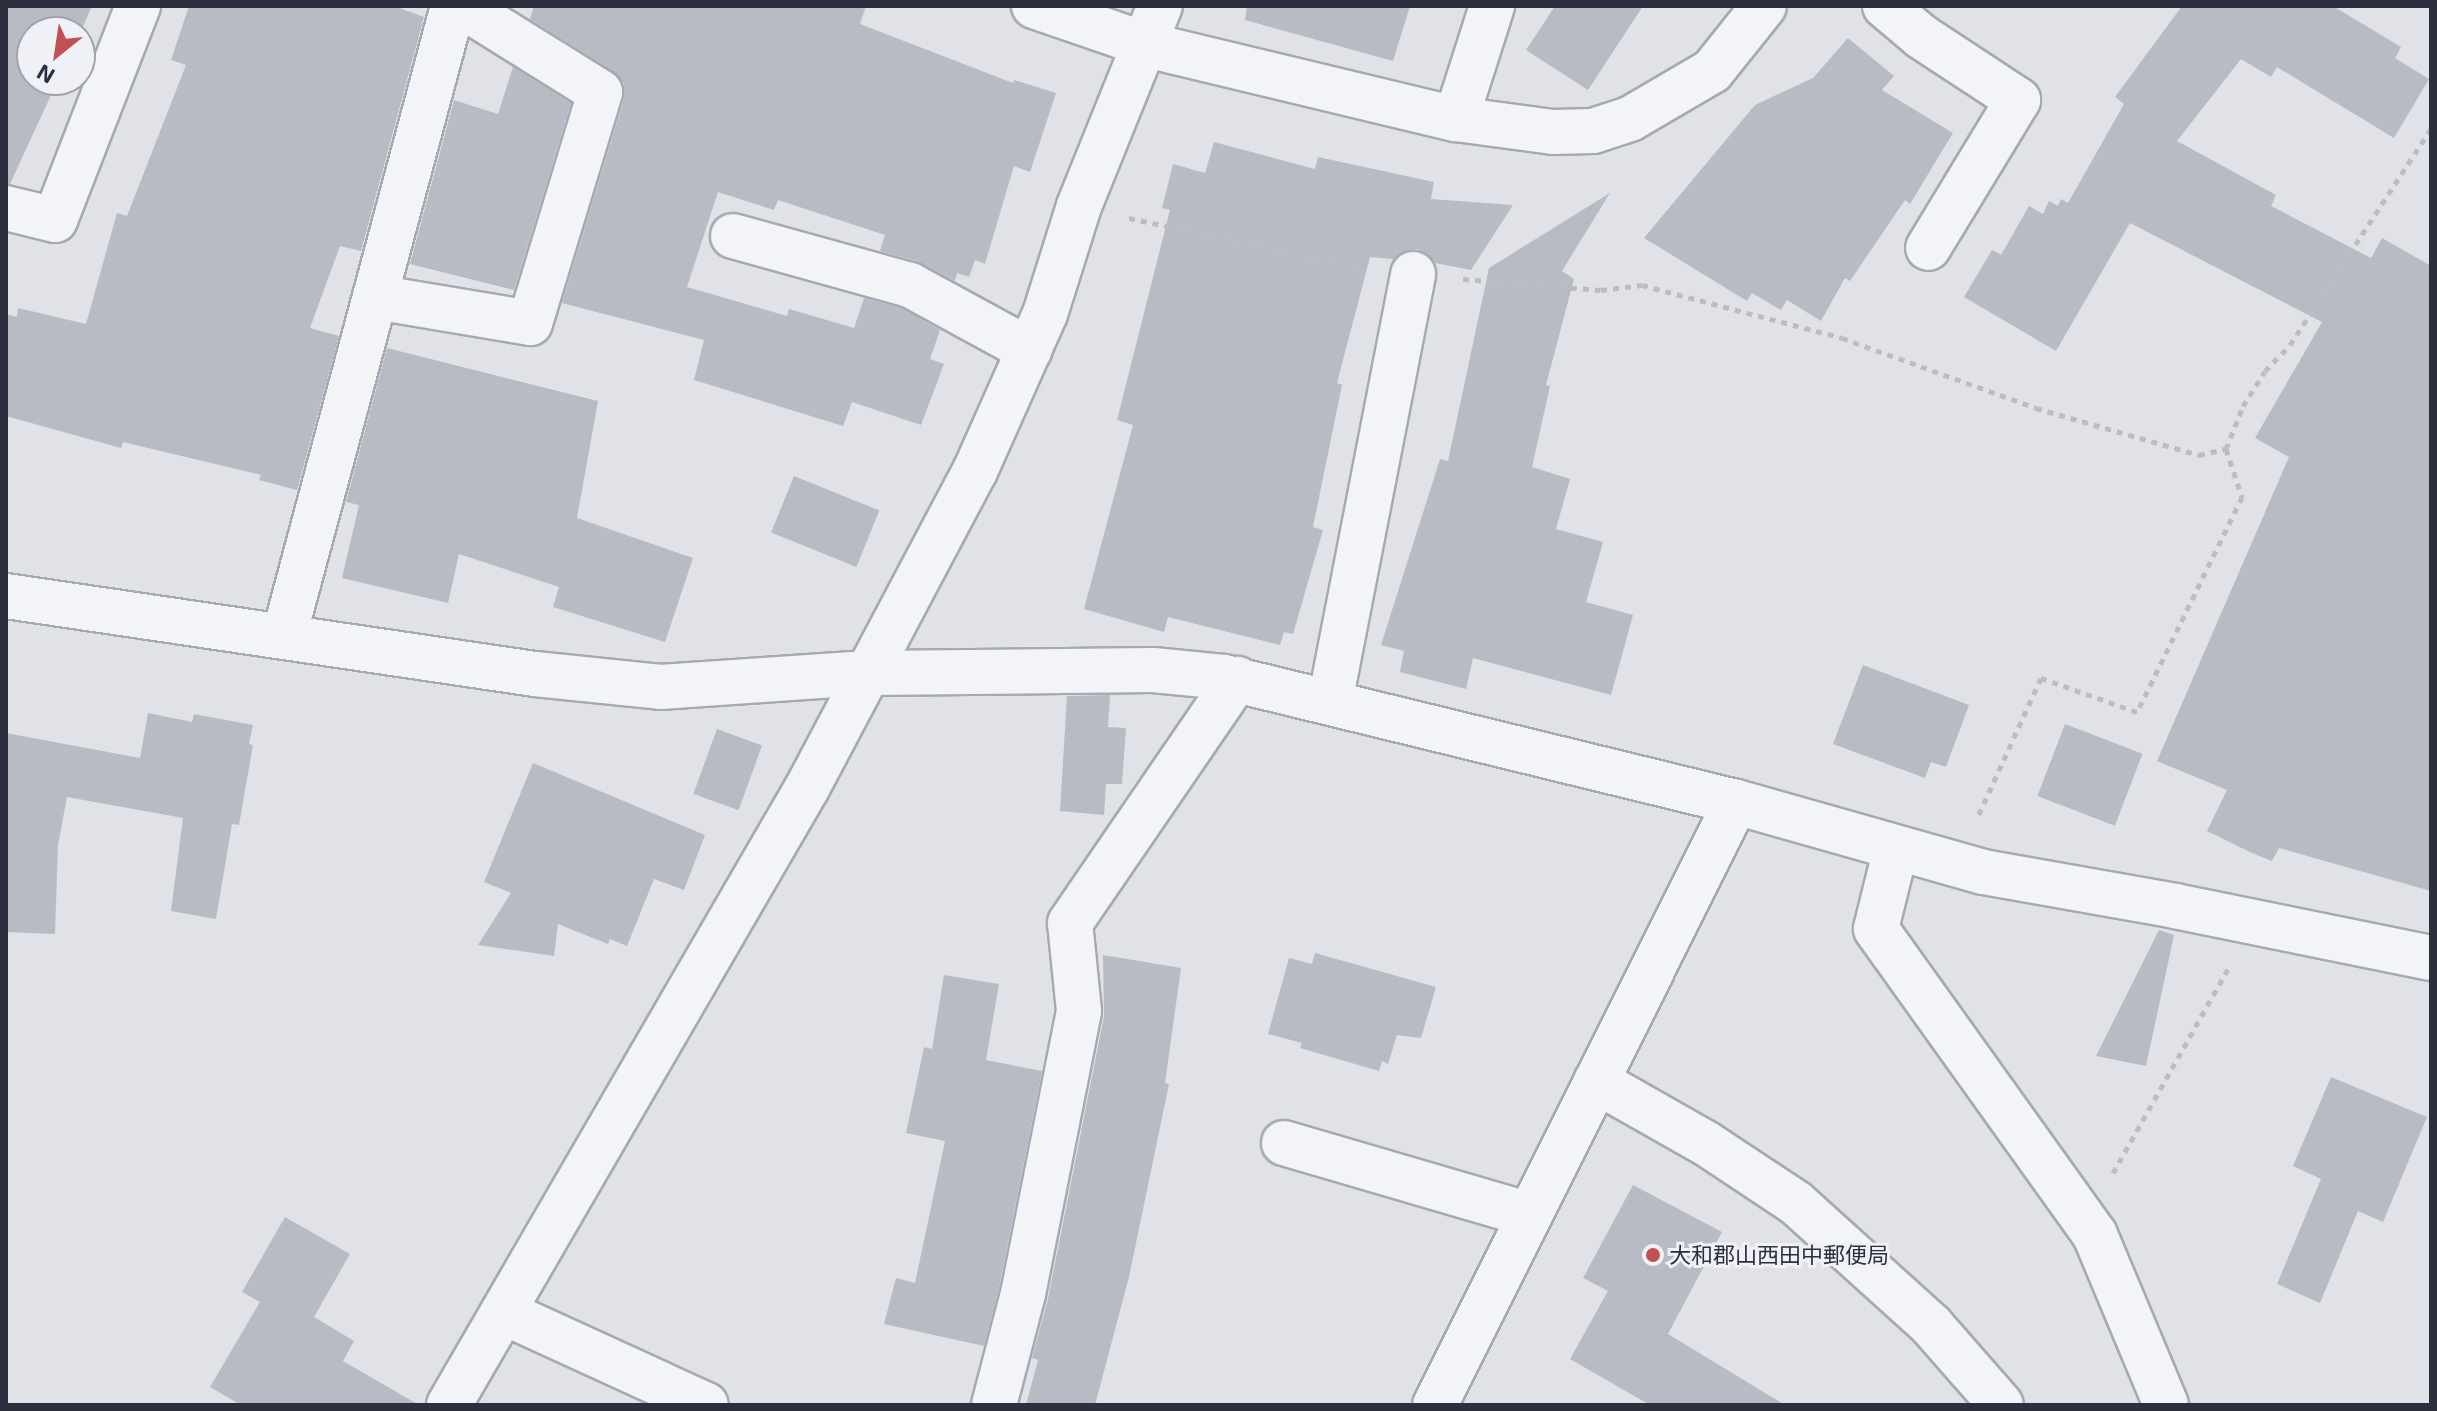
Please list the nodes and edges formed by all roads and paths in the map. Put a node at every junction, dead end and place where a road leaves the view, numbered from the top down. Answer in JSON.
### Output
{"nodes":[{"id":1,"x":138,"y":6,"type":"edge"},
{"id":2,"x":453,"y":6,"type":"edge"},
{"id":3,"x":462,"y":6,"type":"edge"},
{"id":4,"x":1034,"y":6,"type":"edge"},
{"id":5,"x":1492,"y":6,"type":"edge"},
{"id":6,"x":1764,"y":6,"type":"edge"},
{"id":7,"x":1885,"y":6,"type":"edge"},
{"id":8,"x":1154,"y":25,"type":"edge"},
{"id":9,"x":1456,"y":119,"type":"junction"},
{"id":10,"x":2431,"y":129,"type":"edge"},
{"id":11,"x":1079,"y":206,"type":"junction"},
{"id":12,"x":6,"y":208,"type":"edge"},
{"id":13,"x":733,"y":236,"type":"dead end"},
{"id":14,"x":1928,"y":248,"type":"dead end"},
{"id":15,"x":1413,"y":274,"type":"junction"},
{"id":16,"x":375,"y":297,"type":"junction"},
{"id":17,"x":1029,"y":350,"type":"junction"},
{"id":18,"x":2226,"y":449,"type":"junction"},
{"id":19,"x":6,"y":596,"type":"edge"},
{"id":20,"x":284,"y":636,"type":"junction"},
{"id":21,"x":868,"y":673,"type":"junction"},
{"id":22,"x":1237,"y":679,"type":"junction"},
{"id":23,"x":1330,"y":702,"type":"junction"},
{"id":24,"x":1736,"y":802,"type":"junction"},
{"id":25,"x":1896,"y":848,"type":"junction"},
{"id":26,"x":1956,"y":865,"type":"junction"},
{"id":27,"x":2253,"y":922,"type":"junction"},
{"id":28,"x":2431,"y":958,"type":"edge"},
{"id":29,"x":1596,"y":1081,"type":"junction"},
{"id":30,"x":1284,"y":1143,"type":"dead end"},
{"id":31,"x":1530,"y":1215,"type":"junction"},
{"id":32,"x":2086,"y":1222,"type":"junction"},
{"id":33,"x":503,"y":1312,"type":"junction"},
{"id":34,"x":449,"y":1405,"type":"edge"},
{"id":35,"x":706,"y":1405,"type":"edge"},
{"id":36,"x":994,"y":1405,"type":"edge"},
{"id":37,"x":1435,"y":1405,"type":"edge"},
{"id":38,"x":2001,"y":1405,"type":"edge"},
{"id":39,"x":2166,"y":1405,"type":"edge"}],
"edges":[{"from":1,"to":12,"type":"street"},
{"from":2,"to":16,"type":"street"},
{"from":3,"to":16,"type":"street"},
{"from":4,"to":8,"type":"street"},
{"from":5,"to":9,"type":"street"},
{"from":6,"to":9,"type":"street"},
{"from":7,"to":14,"type":"street"},
{"from":8,"to":9,"type":"street"},
{"from":8,"to":11,"type":"street"},
{"from":10,"to":18,"type":"path"},
{"from":11,"to":15,"type":"path"},
{"from":11,"to":17,"type":"street"},
{"from":13,"to":17,"type":"street"},
{"from":15,"to":18,"type":"path"},
{"from":15,"to":23,"type":"street"},
{"from":16,"to":20,"type":"street"},
{"from":17,"to":21,"type":"street"},
{"from":18,"to":26,"type":"path"},
{"from":19,"to":20,"type":"street"},
{"from":20,"to":21,"type":"street"},
{"from":21,"to":22,"type":"street"},
{"from":21,"to":33,"type":"street"},
{"from":22,"to":23,"type":"street"},
{"from":22,"to":36,"type":"street"},
{"from":23,"to":24,"type":"street"},
{"from":24,"to":25,"type":"street"},
{"from":24,"to":29,"type":"street"},
{"from":25,"to":26,"type":"street"},
{"from":25,"to":32,"type":"street"},
{"from":26,"to":27,"type":"street"},
{"from":27,"to":28,"type":"street"},
{"from":27,"to":32,"type":"path"},
{"from":29,"to":31,"type":"street"},
{"from":29,"to":38,"type":"street"},
{"from":30,"to":31,"type":"street"},
{"from":31,"to":37,"type":"street"},
{"from":32,"to":39,"type":"street"},
{"from":33,"to":34,"type":"street"},
{"from":33,"to":35,"type":"street"}]}
